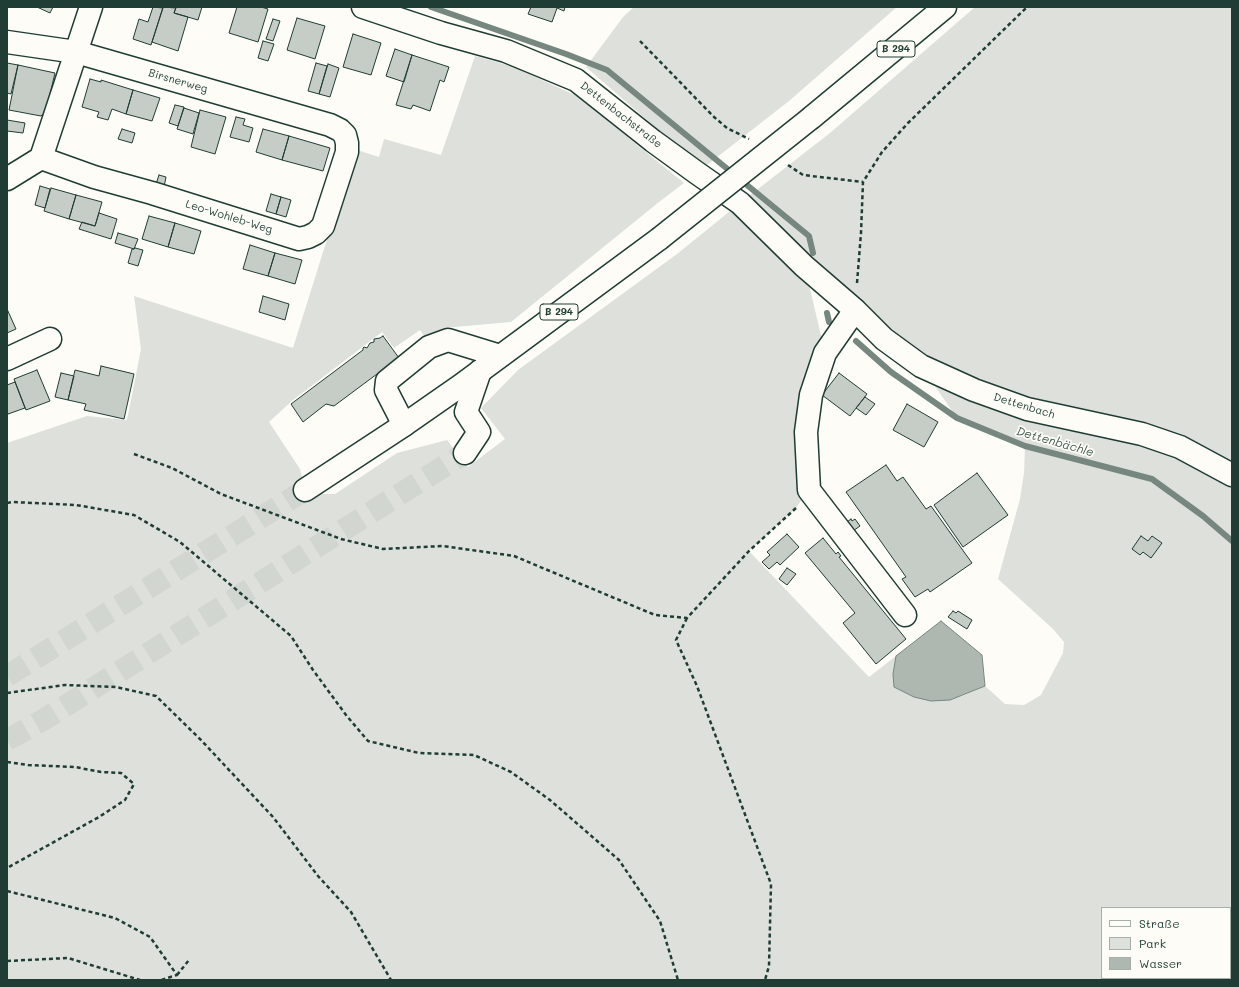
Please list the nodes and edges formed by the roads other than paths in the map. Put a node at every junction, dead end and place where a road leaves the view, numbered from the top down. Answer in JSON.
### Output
{"nodes":[{"id":1,"x":91,"y":7,"type":"edge"},
{"id":2,"x":363,"y":7,"type":"edge"},
{"id":3,"x":945,"y":7,"type":"edge"},
{"id":4,"x":7,"y":42,"type":"edge"},
{"id":5,"x":76,"y":52,"type":"junction"},
{"id":6,"x":345,"y":135,"type":"joint"},
{"id":7,"x":41,"y":158,"type":"junction"},
{"id":8,"x":7,"y":179,"type":"edge"},
{"id":9,"x":837,"y":296,"type":"joint"},
{"id":10,"x":855,"y":310,"type":"junction"},
{"id":11,"x":50,"y":339,"type":"dead end"},
{"id":12,"x":500,"y":356,"type":"junction"},
{"id":13,"x":7,"y":358,"type":"edge"},
{"id":14,"x":480,"y":371,"type":"junction"},
{"id":15,"x":404,"y":425,"type":"junction"},
{"id":16,"x":465,"y":452,"type":"tunnel mouth"},
{"id":17,"x":1232,"y":475,"type":"edge"},
{"id":18,"x":304,"y":490,"type":"tunnel mouth"},
{"id":19,"x":905,"y":615,"type":"dead end"}],
"edges":[{"from":1,"to":5,"type":"main road"},
{"from":2,"to":9,"type":"main road","name":"Dettenbachstraße"},
{"from":3,"to":12,"type":"main road","number":"B 294","bridge":true},
{"from":4,"to":5,"type":"main road","name":"Birsnerweg"},
{"from":5,"to":6,"type":"main road","name":"Birsnerweg"},
{"from":5,"to":7,"type":"main road"},
{"from":6,"to":7,"type":"main road","name":"Leo-Wohleb-Weg"},
{"from":7,"to":8,"type":"main road"},
{"from":9,"to":10,"type":"main road","name":"Dettenbach"},
{"from":10,"to":17,"type":"main road","name":"Dettenbach"},
{"from":10,"to":19,"type":"main road"},
{"from":11,"to":13,"type":"main road"},
{"from":12,"to":14,"type":"main road","number":"B 294"},
{"from":12,"to":15,"type":"main road"},
{"from":14,"to":15,"type":"main road","number":"B 294"},
{"from":14,"to":16,"type":"main road"},
{"from":15,"to":18,"type":"main road","number":"B 294"}]}
